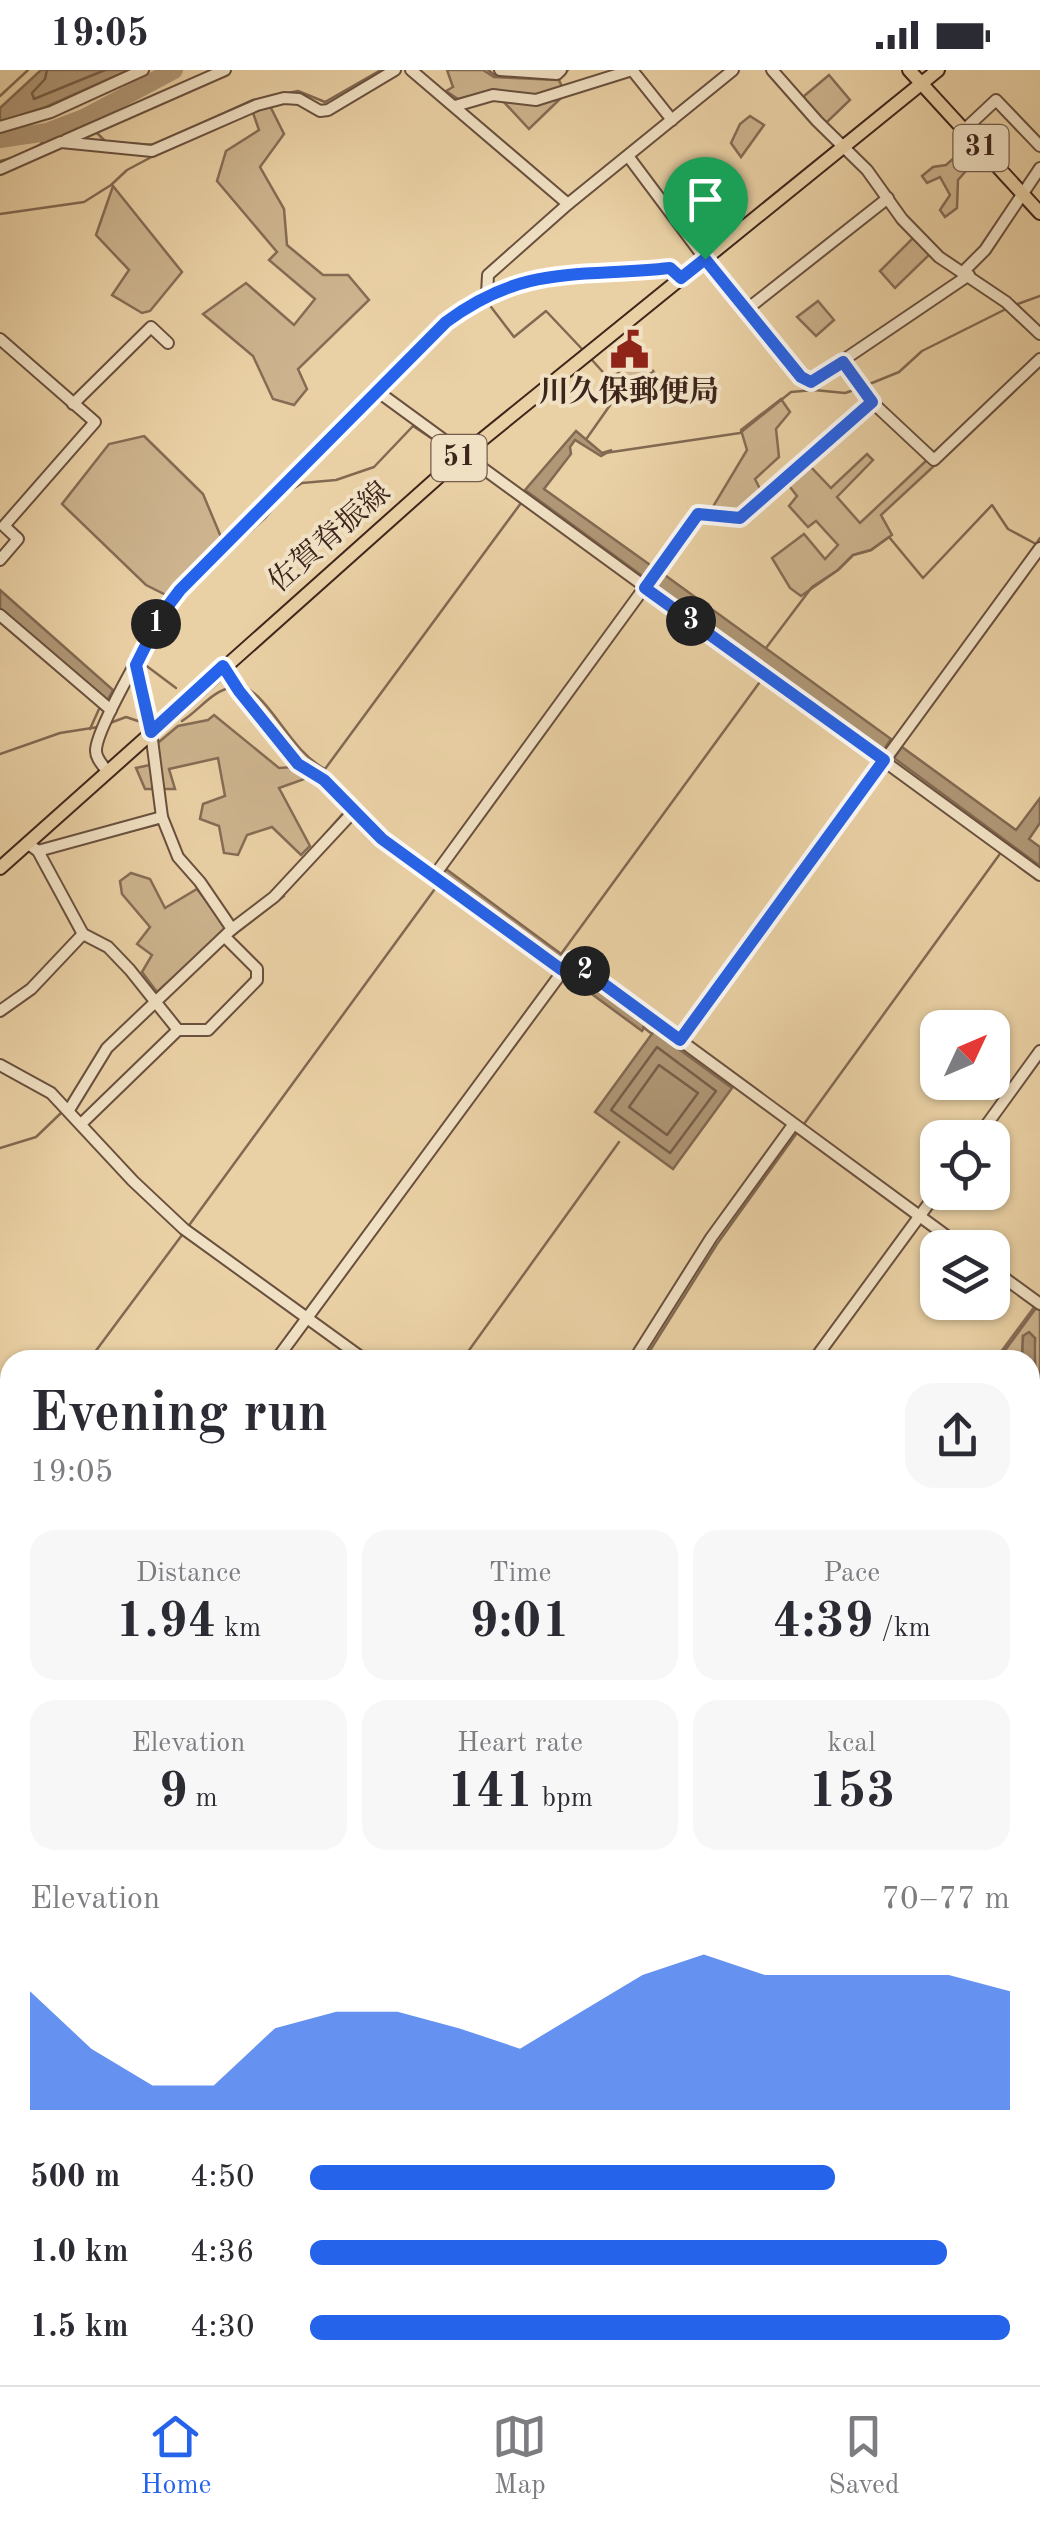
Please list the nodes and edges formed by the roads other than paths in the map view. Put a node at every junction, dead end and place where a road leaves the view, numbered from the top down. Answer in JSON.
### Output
{"nodes":[{"id":1,"x":143,"y":70,"type":"edge"},
{"id":2,"x":225,"y":70,"type":"edge"},
{"id":3,"x":395,"y":70,"type":"edge"},
{"id":4,"x":410,"y":70,"type":"edge"},
{"id":5,"x":500,"y":70,"type":"edge"},
{"id":6,"x":560,"y":70,"type":"edge"},
{"id":7,"x":632,"y":70,"type":"edge"},
{"id":8,"x":734,"y":70,"type":"edge"},
{"id":9,"x":772,"y":70,"type":"edge"},
{"id":10,"x":909,"y":70,"type":"edge"},
{"id":11,"x":938,"y":70,"type":"edge"},
{"id":12,"x":922,"y":84,"type":"junction"},
{"id":13,"x":456,"y":106,"type":"junction"},
{"id":14,"x":672,"y":120,"type":"junction"},
{"id":15,"x":0,"y":127,"type":"edge"},
{"id":16,"x":964,"y":130,"type":"junction"},
{"id":17,"x":61,"y":142,"type":"junction"},
{"id":18,"x":1040,"y":146,"type":"edge"},
{"id":19,"x":844,"y":148,"type":"junction"},
{"id":20,"x":628,"y":156,"type":"junction"},
{"id":21,"x":1040,"y":168,"type":"edge"},
{"id":22,"x":0,"y":169,"type":"edge"},
{"id":23,"x":1022,"y":193,"type":"junction"},
{"id":24,"x":888,"y":198,"type":"junction"},
{"id":25,"x":568,"y":204,"type":"junction"},
{"id":26,"x":1040,"y":213,"type":"edge"},
{"id":27,"x":705,"y":259,"type":"junction"},
{"id":28,"x":966,"y":273,"type":"junction"},
{"id":29,"x":681,"y":278,"type":"junction"},
{"id":30,"x":487,"y":294,"type":"junction"},
{"id":31,"x":746,"y":310,"type":"junction"},
{"id":32,"x":1040,"y":334,"type":"edge"},
{"id":33,"x":0,"y":340,"type":"edge"},
{"id":34,"x":168,"y":343,"type":"dead end"},
{"id":35,"x":1040,"y":359,"type":"edge"},
{"id":36,"x":843,"y":362,"type":"junction"},
{"id":37,"x":377,"y":391,"type":"junction"},
{"id":38,"x":872,"y":402,"type":"junction"},
{"id":39,"x":74,"y":404,"type":"junction"},
{"id":40,"x":463,"y":454,"type":"junction"},
{"id":41,"x":1040,"y":548,"type":"edge"},
{"id":42,"x":0,"y":560,"type":"edge"},
{"id":43,"x":650,"y":580,"type":"junction"},
{"id":44,"x":0,"y":615,"type":"edge"},
{"id":45,"x":136,"y":665,"type":"junction"},
{"id":46,"x":227,"y":673,"type":"junction"},
{"id":47,"x":107,"y":720,"type":"junction"},
{"id":48,"x":151,"y":732,"type":"junction"},
{"id":49,"x":889,"y":753,"type":"junction"},
{"id":50,"x":107,"y":771,"type":"junction"},
{"id":51,"x":354,"y":812,"type":"junction"},
{"id":52,"x":162,"y":817,"type":"junction"},
{"id":53,"x":33,"y":846,"type":"junction"},
{"id":54,"x":3,"y":863,"type":"edge"},
{"id":55,"x":1040,"y":875,"type":"edge"},
{"id":56,"x":434,"y":876,"type":"junction"},
{"id":57,"x":229,"y":933,"type":"junction"},
{"id":58,"x":83,"y":934,"type":"junction"},
{"id":59,"x":565,"y":967,"type":"junction"},
{"id":60,"x":156,"y":1000,"type":"junction"},
{"id":61,"x":0,"y":1012,"type":"edge"},
{"id":62,"x":178,"y":1030,"type":"junction"},
{"id":63,"x":680,"y":1040,"type":"junction"},
{"id":64,"x":1040,"y":1051,"type":"edge"},
{"id":65,"x":0,"y":1065,"type":"edge"},
{"id":66,"x":69,"y":1110,"type":"junction"},
{"id":67,"x":990,"y":1120,"type":"edge"},
{"id":68,"x":81,"y":1124,"type":"junction"},
{"id":69,"x":798,"y":1128,"type":"junction"},
{"id":70,"x":924,"y":1210,"type":"edge"},
{"id":71,"x":919,"y":1216,"type":"junction"},
{"id":72,"x":938,"y":1230,"type":"edge"},
{"id":73,"x":1010,"y":1283,"type":"edge"},
{"id":74,"x":1040,"y":1304,"type":"edge"},
{"id":75,"x":306,"y":1318,"type":"junction"},
{"id":76,"x":283,"y":1350,"type":"edge"},
{"id":77,"x":352,"y":1350,"type":"edge"},
{"id":78,"x":640,"y":1350,"type":"edge"},
{"id":79,"x":821,"y":1350,"type":"edge"}],
"edges":[{"from":1,"to":15,"type":"street"},
{"from":2,"to":17,"type":"street"},
{"from":3,"to":17,"type":"street"},
{"from":4,"to":13,"type":"street"},
{"from":5,"to":6,"type":"street"},
{"from":7,"to":13,"type":"street"},
{"from":7,"to":14,"type":"street"},
{"from":8,"to":14,"type":"street"},
{"from":9,"to":19,"type":"street"},
{"from":10,"to":12,"type":"main road","number":"31"},
{"from":11,"to":12,"type":"main road","name":"佐賀脊振線","number":"51"},
{"from":12,"to":16,"type":"main road","number":"31"},
{"from":12,"to":19,"type":"main road","name":"佐賀脊振線","number":"51"},
{"from":13,"to":25,"type":"street"},
{"from":14,"to":20,"type":"street"},
{"from":16,"to":18,"type":"street"},
{"from":16,"to":23,"type":"main road","number":"31"},
{"from":17,"to":22,"type":"street"},
{"from":19,"to":24,"type":"street"},
{"from":19,"to":27,"type":"main road","name":"佐賀脊振線","number":"51"},
{"from":20,"to":25,"type":"street"},
{"from":20,"to":27,"type":"street"},
{"from":21,"to":23,"type":"street"},
{"from":23,"to":26,"type":"main road","number":"31"},
{"from":23,"to":28,"type":"street"},
{"from":24,"to":28,"type":"street"},
{"from":24,"to":31,"type":"street"},
{"from":25,"to":30,"type":"street"},
{"from":27,"to":29,"type":"main road","name":"佐賀脊振線","number":"51"},
{"from":27,"to":31,"type":"street"},
{"from":28,"to":32,"type":"street"},
{"from":28,"to":36,"type":"street"},
{"from":29,"to":30,"type":"street"},
{"from":29,"to":40,"type":"main road","name":"佐賀脊振線","number":"51"},
{"from":30,"to":37,"type":"street"},
{"from":31,"to":36,"type":"street"},
{"from":33,"to":39,"type":"street"},
{"from":34,"to":39,"type":"street"},
{"from":35,"to":38,"type":"street"},
{"from":36,"to":38,"type":"street"},
{"from":37,"to":40,"type":"street"},
{"from":37,"to":45,"type":"street"},
{"from":38,"to":43,"type":"street"},
{"from":39,"to":42,"type":"street"},
{"from":40,"to":43,"type":"street"},
{"from":40,"to":46,"type":"main road","name":"佐賀脊振線","number":"51"},
{"from":41,"to":49,"type":"street"},
{"from":43,"to":49,"type":"street"},
{"from":43,"to":56,"type":"street"},
{"from":44,"to":47,"type":"street"},
{"from":45,"to":47,"type":"street"},
{"from":45,"to":48,"type":"street"},
{"from":46,"to":48,"type":"main road","name":"佐賀脊振線","number":"51"},
{"from":46,"to":51,"type":"street"},
{"from":47,"to":50,"type":"street"},
{"from":48,"to":50,"type":"main road","name":"佐賀脊振線","number":"51"},
{"from":48,"to":52,"type":"street"},
{"from":49,"to":55,"type":"street"},
{"from":49,"to":63,"type":"street"},
{"from":50,"to":53,"type":"main road","name":"佐賀脊振線","number":"51"},
{"from":51,"to":56,"type":"street"},
{"from":51,"to":57,"type":"street"},
{"from":52,"to":53,"type":"street"},
{"from":52,"to":57,"type":"street"},
{"from":53,"to":54,"type":"main road","name":"佐賀脊振線","number":"51"},
{"from":53,"to":58,"type":"street"},
{"from":56,"to":59,"type":"street"},
{"from":57,"to":60,"type":"street"},
{"from":57,"to":62,"type":"street"},
{"from":58,"to":60,"type":"street"},
{"from":58,"to":61,"type":"street"},
{"from":59,"to":63,"type":"street"},
{"from":59,"to":75,"type":"street"},
{"from":60,"to":62,"type":"street"},
{"from":60,"to":66,"type":"street"},
{"from":62,"to":68,"type":"street"},
{"from":63,"to":69,"type":"street"},
{"from":64,"to":67,"type":"street"},
{"from":65,"to":66,"type":"street"},
{"from":66,"to":68,"type":"street"},
{"from":68,"to":75,"type":"street"},
{"from":69,"to":71,"type":"street"},
{"from":69,"to":78,"type":"street"},
{"from":70,"to":71,"type":"street"},
{"from":71,"to":72,"type":"street"},
{"from":71,"to":79,"type":"street"},
{"from":73,"to":74,"type":"street"},
{"from":75,"to":76,"type":"street"},
{"from":75,"to":77,"type":"street"}]}
